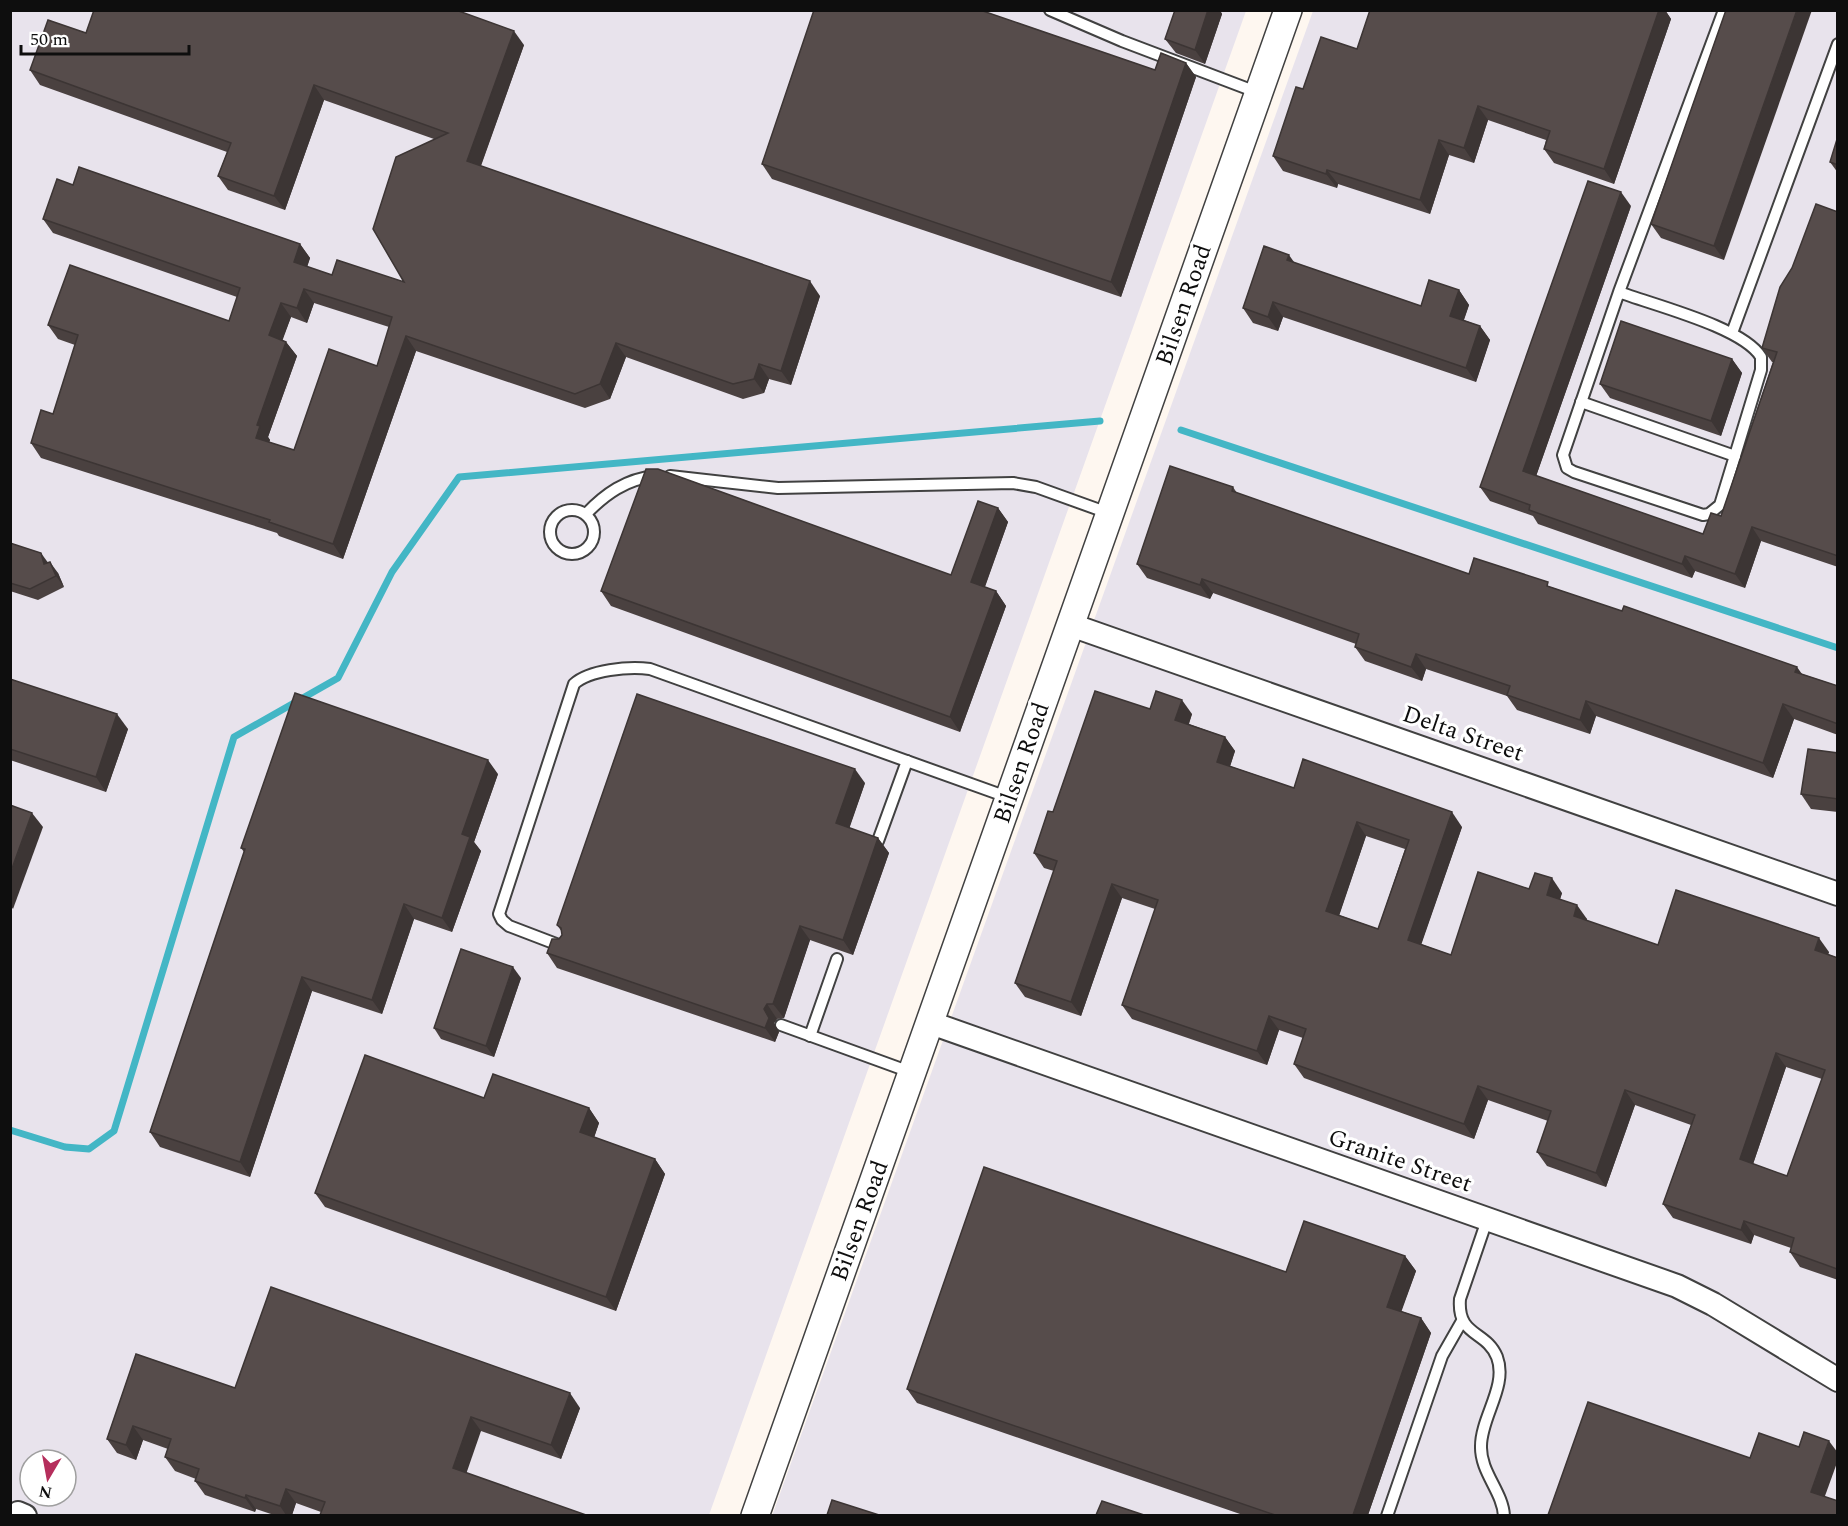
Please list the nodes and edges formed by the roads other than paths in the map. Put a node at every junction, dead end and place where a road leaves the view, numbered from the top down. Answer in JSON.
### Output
{"nodes":[{"id":1,"x":1050,"y":10,"type":"edge"},
{"id":2,"x":1288,"y":10,"type":"edge"},
{"id":3,"x":1724,"y":10,"type":"edge"},
{"id":4,"x":1838,"y":44,"type":"edge"},
{"id":5,"x":1259,"y":93,"type":"junction"},
{"id":6,"x":1619,"y":292,"type":"junction"},
{"id":7,"x":1732,"y":333,"type":"junction"},
{"id":8,"x":1581,"y":402,"type":"junction"},
{"id":9,"x":1735,"y":456,"type":"junction"},
{"id":10,"x":586,"y":514,"type":"junction"},
{"id":11,"x":1110,"y":514,"type":"junction"},
{"id":12,"x":1071,"y":625,"type":"junction"},
{"id":13,"x":907,"y":761,"type":"junction"},
{"id":14,"x":1010,"y":798,"type":"junction"},
{"id":15,"x":878,"y":841,"type":"edge"},
{"id":16,"x":1838,"y":894,"type":"edge"},
{"id":17,"x":565,"y":947,"type":"edge"},
{"id":18,"x":837,"y":959,"type":"edge"},
{"id":19,"x":931,"y":1023,"type":"junction"},
{"id":20,"x":781,"y":1025,"type":"dead end"},
{"id":21,"x":810,"y":1036,"type":"junction"},
{"id":22,"x":913,"y":1073,"type":"junction"},
{"id":23,"x":1487,"y":1220,"type":"junction"},
{"id":24,"x":1462,"y":1321,"type":"junction"},
{"id":25,"x":1838,"y":1380,"type":"edge"},
{"id":26,"x":755,"y":1515,"type":"edge"},
{"id":27,"x":1387,"y":1515,"type":"edge"},
{"id":28,"x":1504,"y":1515,"type":"edge"}],
"edges":[{"from":1,"to":5,"type":"lane"},
{"from":2,"to":5,"type":"street","name":"Bilsen Road"},
{"from":3,"to":6,"type":"lane"},
{"from":4,"to":7,"type":"lane"},
{"from":5,"to":11,"type":"street","name":"Bilsen Road"},
{"from":6,"to":7,"type":"lane"},
{"from":6,"to":8,"type":"lane"},
{"from":7,"to":9,"type":"lane"},
{"from":8,"to":9,"type":"lane"},
{"from":8,"to":9,"type":"lane"},
{"from":10,"to":10,"type":"lane"},
{"from":10,"to":11,"type":"lane"},
{"from":11,"to":12,"type":"street","name":"Bilsen Road"},
{"from":12,"to":14,"type":"street","name":"Bilsen Road"},
{"from":12,"to":16,"type":"street","name":"Delta Street"},
{"from":13,"to":14,"type":"lane"},
{"from":13,"to":15,"type":"lane"},
{"from":13,"to":17,"type":"lane"},
{"from":14,"to":19,"type":"street","name":"Bilsen Road"},
{"from":18,"to":21,"type":"lane"},
{"from":19,"to":22,"type":"street","name":"Bilsen Road"},
{"from":19,"to":23,"type":"street","name":"Granite Street"},
{"from":20,"to":21,"type":"lane"},
{"from":21,"to":22,"type":"lane"},
{"from":22,"to":26,"type":"street","name":"Bilsen Road"},
{"from":23,"to":24,"type":"lane"},
{"from":23,"to":25,"type":"street","name":"Granite Street"},
{"from":24,"to":27,"type":"lane"},
{"from":24,"to":28,"type":"lane"}]}
